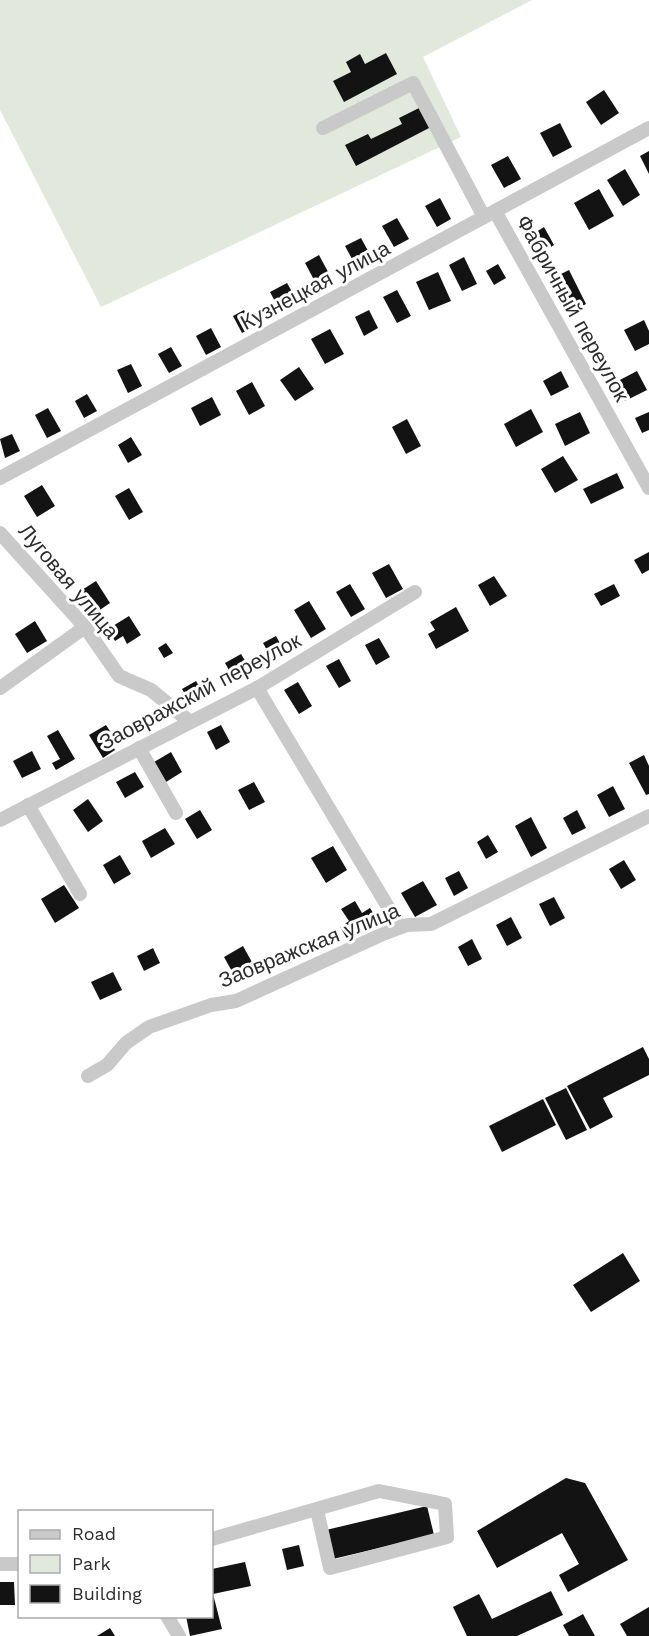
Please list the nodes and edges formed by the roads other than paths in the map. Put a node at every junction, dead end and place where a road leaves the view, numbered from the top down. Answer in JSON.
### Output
{"nodes":[{"id":1,"x":324,"y":128,"type":"dead end"},
{"id":2,"x":649,"y":128,"type":"edge"},
{"id":3,"x":490,"y":214,"type":"junction"},
{"id":4,"x":0,"y":478,"type":"edge"},
{"id":5,"x":649,"y":488,"type":"edge"},
{"id":6,"x":0,"y":533,"type":"edge"},
{"id":7,"x":415,"y":592,"type":"dead end"},
{"id":8,"x":86,"y":627,"type":"junction"},
{"id":9,"x":0,"y":688,"type":"edge"},
{"id":10,"x":257,"y":688,"type":"junction"},
{"id":11,"x":190,"y":722,"type":"junction"},
{"id":12,"x":139,"y":748,"type":"junction"},
{"id":13,"x":28,"y":805,"type":"junction"},
{"id":14,"x":176,"y":813,"type":"dead end"},
{"id":15,"x":649,"y":816,"type":"edge"},
{"id":16,"x":0,"y":820,"type":"edge"},
{"id":17,"x":80,"y":894,"type":"dead end"},
{"id":18,"x":400,"y":927,"type":"junction"},
{"id":19,"x":88,"y":1076,"type":"dead end"},
{"id":20,"x":317,"y":1510,"type":"junction"},
{"id":21,"x":213,"y":1539,"type":"edge"},
{"id":22,"x":0,"y":1564,"type":"edge"},
{"id":23,"x":18,"y":1564,"type":"edge"},
{"id":24,"x":168,"y":1618,"type":"edge"},
{"id":25,"x":179,"y":1636,"type":"edge"}],
"edges":[{"from":1,"to":3,"type":"street","name":"Фабричный переулок"},
{"from":2,"to":3,"type":"street","name":"Кузнецкая улица"},
{"from":3,"to":4,"type":"street","name":"Кузнецкая улица"},
{"from":3,"to":5,"type":"street","name":"Фабричный переулок"},
{"from":6,"to":8,"type":"street","name":"Луговая улица"},
{"from":7,"to":10,"type":"street","name":"Заовражский переулок"},
{"from":8,"to":9,"type":"street"},
{"from":8,"to":11,"type":"street","name":"Луговая улица"},
{"from":10,"to":11,"type":"street","name":"Заовражский переулок"},
{"from":10,"to":18,"type":"street"},
{"from":11,"to":12,"type":"street","name":"Заовражский переулок"},
{"from":12,"to":13,"type":"street","name":"Заовражский переулок"},
{"from":12,"to":14,"type":"street"},
{"from":13,"to":16,"type":"street","name":"Заовражский переулок"},
{"from":13,"to":17,"type":"street"},
{"from":15,"to":18,"type":"street","name":"Заовражская улица"},
{"from":18,"to":19,"type":"street","name":"Заовражская улица"},
{"from":20,"to":20,"type":"street"},
{"from":20,"to":21,"type":"street"},
{"from":22,"to":23,"type":"street"},
{"from":24,"to":25,"type":"street"}]}
